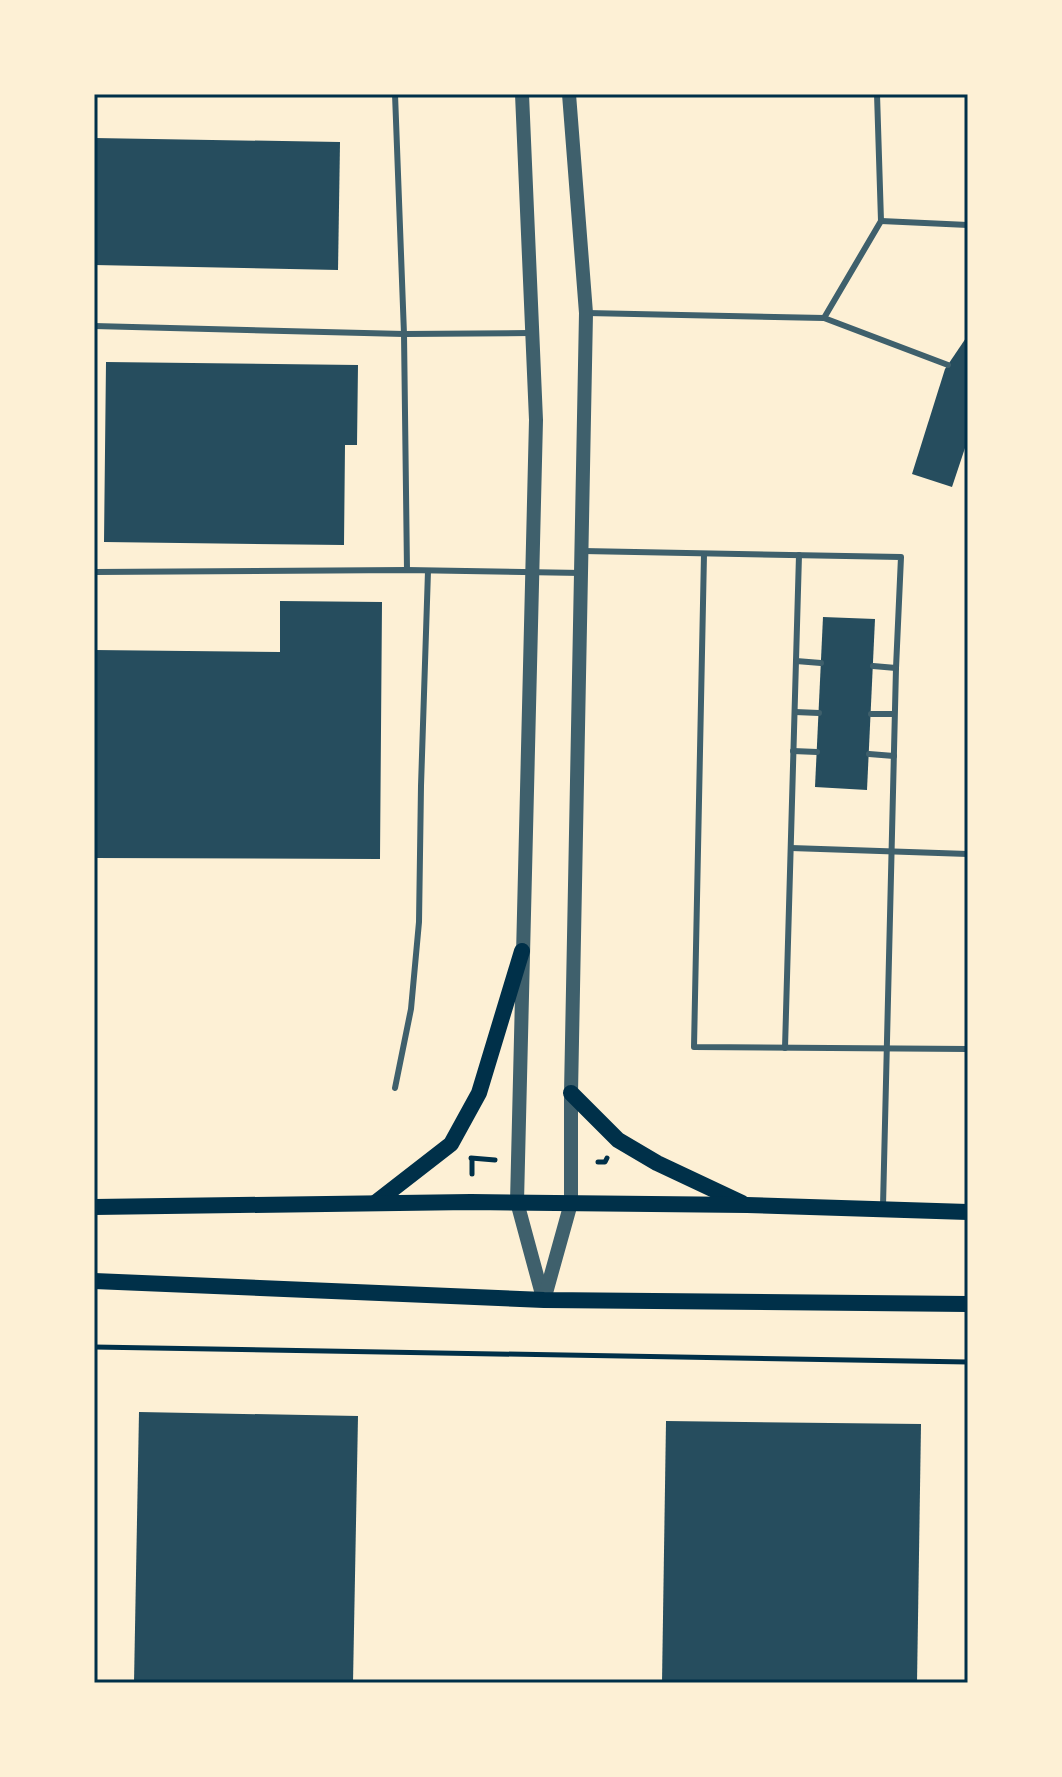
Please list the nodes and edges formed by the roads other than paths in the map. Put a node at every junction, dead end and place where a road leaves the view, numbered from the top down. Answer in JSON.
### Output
{"nodes":[{"id":1,"x":395,"y":94,"type":"edge"},
{"id":2,"x":522,"y":94,"type":"edge"},
{"id":3,"x":569,"y":94,"type":"edge"},
{"id":4,"x":877,"y":94,"type":"edge"},
{"id":5,"x":881,"y":221,"type":"junction"},
{"id":6,"x":968,"y":225,"type":"edge"},
{"id":7,"x":586,"y":313,"type":"junction"},
{"id":8,"x":824,"y":318,"type":"junction"},
{"id":9,"x":94,"y":326,"type":"edge"},
{"id":10,"x":533,"y":333,"type":"junction"},
{"id":11,"x":404,"y":334,"type":"junction"},
{"id":12,"x":948,"y":365,"type":"dead end"},
{"id":13,"x":583,"y":551,"type":"junction"},
{"id":14,"x":704,"y":554,"type":"junction"},
{"id":15,"x":799,"y":555,"type":"junction"},
{"id":16,"x":407,"y":570,"type":"junction"},
{"id":17,"x":428,"y":571,"type":"junction"},
{"id":18,"x":94,"y":572,"type":"edge"},
{"id":19,"x":532,"y":572,"type":"junction"},
{"id":20,"x":583,"y":573,"type":"junction"},
{"id":21,"x":796,"y":661,"type":"junction"},
{"id":22,"x":821,"y":663,"type":"dead end"},
{"id":23,"x":873,"y":666,"type":"dead end"},
{"id":24,"x":896,"y":668,"type":"junction"},
{"id":25,"x":795,"y":712,"type":"junction"},
{"id":26,"x":819,"y":713,"type":"dead end"},
{"id":27,"x":871,"y":714,"type":"dead end"},
{"id":28,"x":894,"y":714,"type":"junction"},
{"id":29,"x":793,"y":751,"type":"junction"},
{"id":30,"x":817,"y":752,"type":"dead end"},
{"id":31,"x":869,"y":754,"type":"dead end"},
{"id":32,"x":894,"y":756,"type":"junction"},
{"id":33,"x":791,"y":848,"type":"junction"},
{"id":34,"x":892,"y":850,"type":"junction"},
{"id":35,"x":968,"y":854,"type":"edge"},
{"id":36,"x":522,"y":951,"type":"junction"},
{"id":37,"x":785,"y":1048,"type":"junction"},
{"id":38,"x":887,"y":1049,"type":"junction"},
{"id":39,"x":968,"y":1049,"type":"edge"},
{"id":40,"x":395,"y":1088,"type":"dead end"},
{"id":41,"x":571,"y":1093,"type":"junction"},
{"id":42,"x":517,"y":1202,"type":"junction"},
{"id":43,"x":375,"y":1203,"type":"junction"},
{"id":44,"x":571,"y":1203,"type":"junction"},
{"id":45,"x":747,"y":1205,"type":"junction"},
{"id":46,"x":94,"y":1207,"type":"edge"},
{"id":47,"x":883,"y":1210,"type":"junction"},
{"id":48,"x":968,"y":1212,"type":"edge"},
{"id":49,"x":94,"y":1281,"type":"edge"},
{"id":50,"x":544,"y":1300,"type":"junction"},
{"id":51,"x":968,"y":1304,"type":"edge"}],
"edges":[{"from":1,"to":11,"type":"lane"},
{"from":2,"to":10,"type":"street"},
{"from":3,"to":7,"type":"street"},
{"from":4,"to":5,"type":"lane"},
{"from":5,"to":6,"type":"lane"},
{"from":5,"to":8,"type":"lane"},
{"from":7,"to":8,"type":"lane"},
{"from":7,"to":13,"type":"street"},
{"from":8,"to":12,"type":"lane"},
{"from":9,"to":11,"type":"lane"},
{"from":10,"to":11,"type":"lane"},
{"from":10,"to":19,"type":"street"},
{"from":11,"to":16,"type":"lane"},
{"from":13,"to":14,"type":"lane"},
{"from":13,"to":20,"type":"street"},
{"from":14,"to":15,"type":"lane"},
{"from":14,"to":37,"type":"lane"},
{"from":15,"to":21,"type":"lane"},
{"from":15,"to":24,"type":"lane"},
{"from":16,"to":17,"type":"lane"},
{"from":16,"to":18,"type":"lane"},
{"from":17,"to":19,"type":"lane"},
{"from":17,"to":40,"type":"lane"},
{"from":19,"to":20,"type":"lane"},
{"from":19,"to":36,"type":"street"},
{"from":20,"to":41,"type":"street"},
{"from":21,"to":22,"type":"lane"},
{"from":21,"to":25,"type":"lane"},
{"from":23,"to":24,"type":"lane"},
{"from":24,"to":28,"type":"lane"},
{"from":25,"to":26,"type":"lane"},
{"from":25,"to":29,"type":"lane"},
{"from":27,"to":28,"type":"lane"},
{"from":28,"to":32,"type":"lane"},
{"from":29,"to":30,"type":"lane"},
{"from":29,"to":33,"type":"lane"},
{"from":31,"to":32,"type":"lane"},
{"from":32,"to":34,"type":"lane"},
{"from":33,"to":34,"type":"lane"},
{"from":33,"to":37,"type":"lane"},
{"from":34,"to":35,"type":"lane"},
{"from":34,"to":38,"type":"lane"},
{"from":36,"to":42,"type":"street"},
{"from":36,"to":43,"type":"main road"},
{"from":37,"to":38,"type":"lane"},
{"from":38,"to":39,"type":"lane"},
{"from":38,"to":47,"type":"lane"},
{"from":41,"to":44,"type":"street"},
{"from":41,"to":45,"type":"main road"},
{"from":42,"to":43,"type":"main road"},
{"from":42,"to":44,"type":"main road"},
{"from":42,"to":50,"type":"street"},
{"from":43,"to":46,"type":"main road"},
{"from":44,"to":45,"type":"main road"},
{"from":44,"to":50,"type":"street"},
{"from":45,"to":47,"type":"main road"},
{"from":47,"to":48,"type":"main road"},
{"from":49,"to":50,"type":"main road"},
{"from":50,"to":51,"type":"main road"}]}
